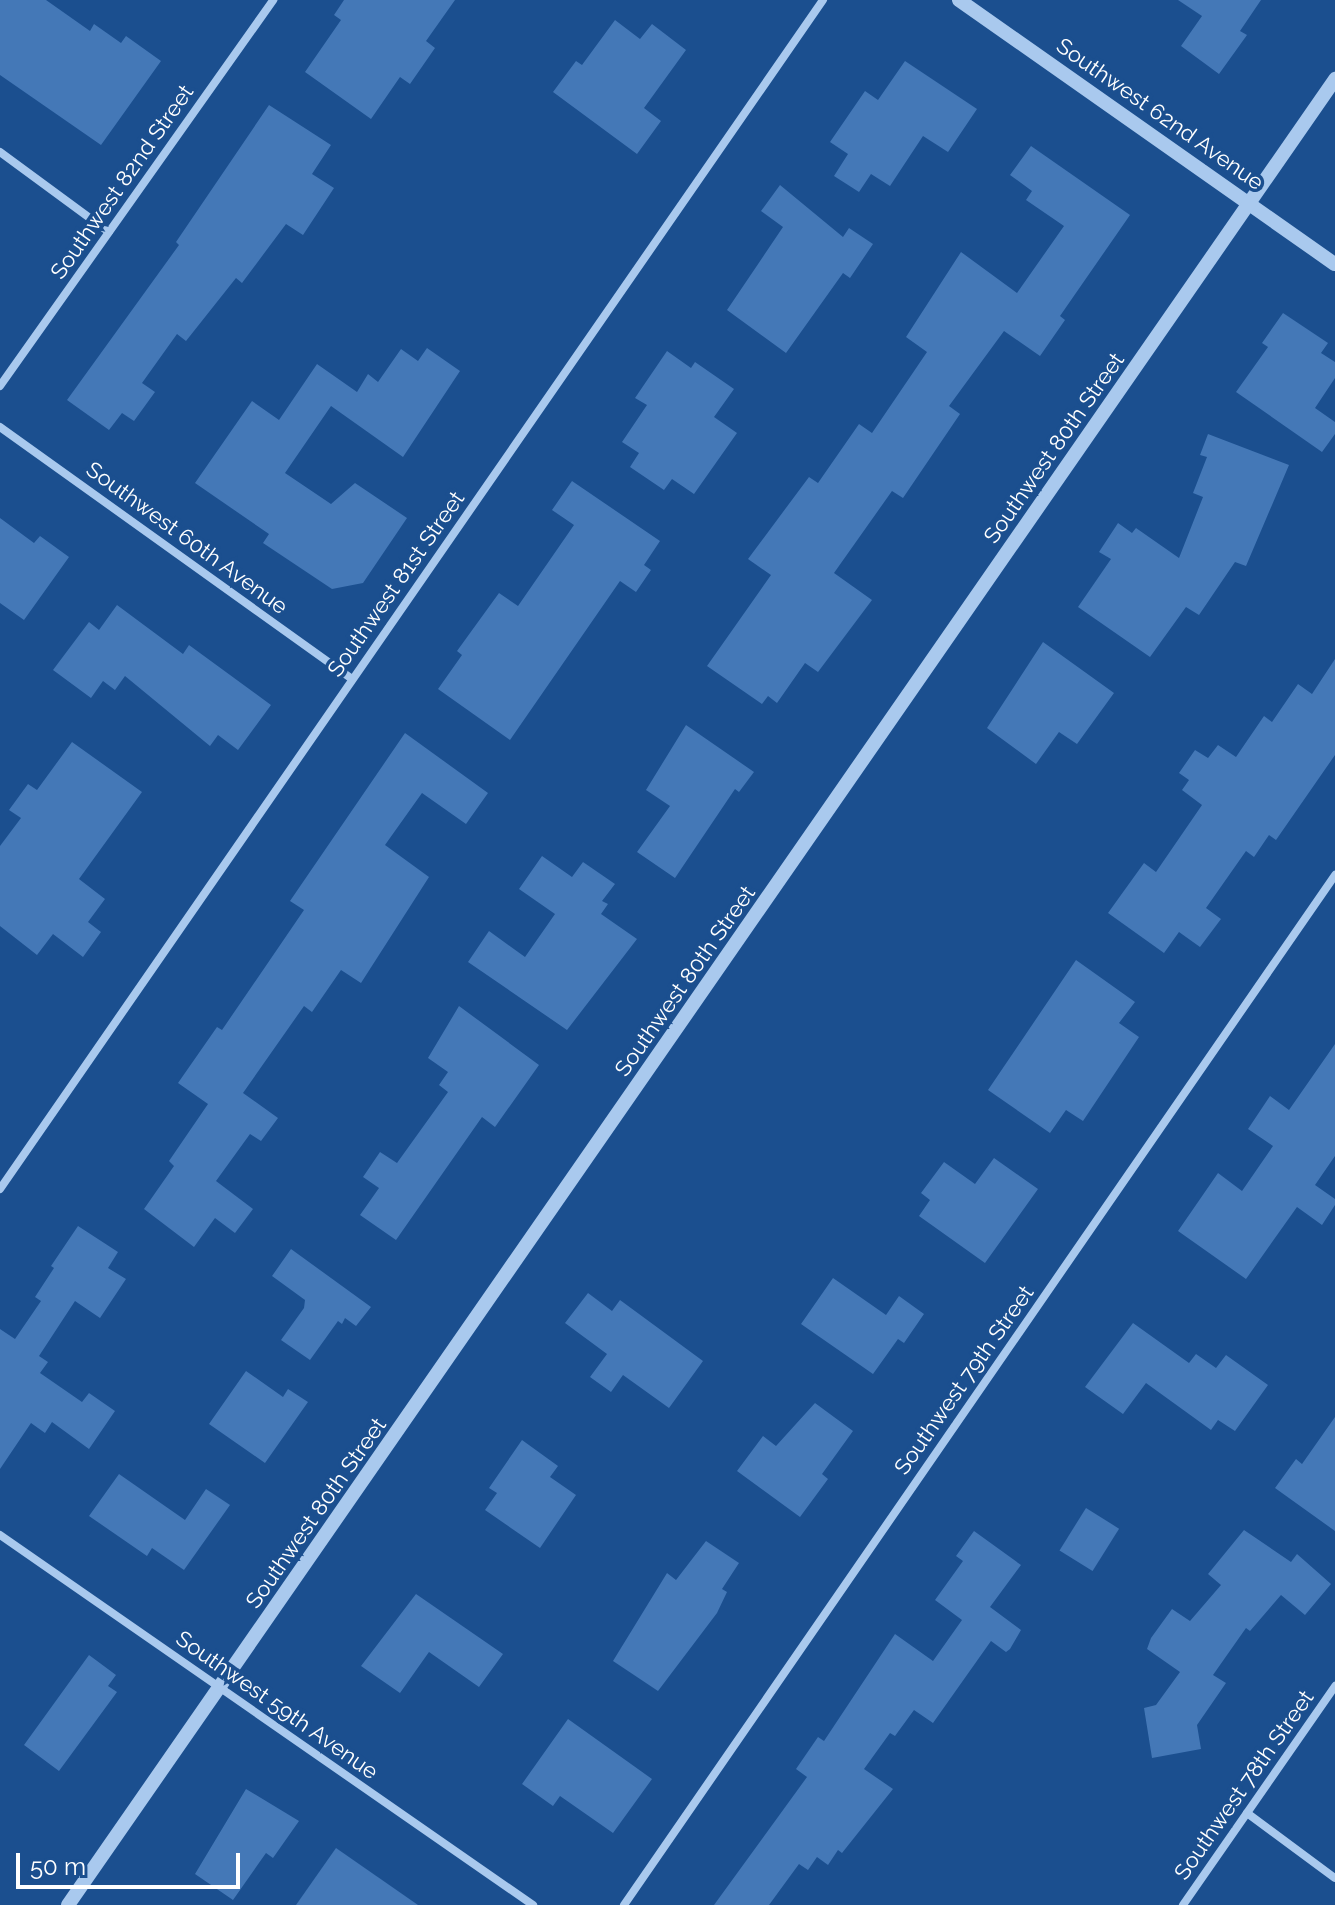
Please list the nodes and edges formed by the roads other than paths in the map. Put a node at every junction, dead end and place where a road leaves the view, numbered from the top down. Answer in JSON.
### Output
{"nodes":[{"id":1,"x":273,"y":0,"type":"edge"},
{"id":2,"x":823,"y":0,"type":"edge"},
{"id":3,"x":959,"y":0,"type":"edge"},
{"id":4,"x":1335,"y":79,"type":"edge"},
{"id":5,"x":0,"y":152,"type":"edge"},
{"id":6,"x":1249,"y":204,"type":"junction"},
{"id":7,"x":109,"y":232,"type":"junction"},
{"id":8,"x":1335,"y":264,"type":"edge"},
{"id":9,"x":0,"y":386,"type":"edge"},
{"id":10,"x":0,"y":427,"type":"edge"},
{"id":11,"x":352,"y":679,"type":"junction"},
{"id":12,"x":1335,"y":875,"type":"edge"},
{"id":13,"x":0,"y":1189,"type":"edge"},
{"id":14,"x":0,"y":1535,"type":"edge"},
{"id":15,"x":1335,"y":1686,"type":"edge"},
{"id":16,"x":221,"y":1687,"type":"junction"},
{"id":17,"x":1247,"y":1813,"type":"junction"},
{"id":18,"x":1335,"y":1878,"type":"edge"},
{"id":19,"x":68,"y":1905,"type":"edge"},
{"id":20,"x":533,"y":1905,"type":"edge"},
{"id":21,"x":624,"y":1905,"type":"edge"},
{"id":22,"x":1183,"y":1905,"type":"edge"}],
"edges":[{"from":1,"to":7,"type":"street","name":"Southwest 82nd Street"},
{"from":2,"to":11,"type":"street","name":"Southwest 81st Street"},
{"from":3,"to":6,"type":"street","name":"Southwest 62nd Avenue"},
{"from":4,"to":6,"type":"street","name":"Southwest 80th Street"},
{"from":5,"to":7,"type":"street"},
{"from":6,"to":8,"type":"street","name":"Southwest 62nd Avenue"},
{"from":6,"to":16,"type":"street","name":"Southwest 80th Street"},
{"from":7,"to":9,"type":"street","name":"Southwest 82nd Street"},
{"from":10,"to":11,"type":"street","name":"Southwest 60th Avenue"},
{"from":11,"to":13,"type":"street","name":"Southwest 81st Street"},
{"from":12,"to":21,"type":"street","name":"Southwest 79th Street"},
{"from":14,"to":16,"type":"street","name":"Southwest 59th Avenue"},
{"from":15,"to":17,"type":"street","name":"Southwest 78th Street"},
{"from":16,"to":19,"type":"street","name":"Southwest 80th Street"},
{"from":16,"to":20,"type":"street","name":"Southwest 59th Avenue"},
{"from":17,"to":18,"type":"street"},
{"from":17,"to":22,"type":"street","name":"Southwest 78th Street"}]}
